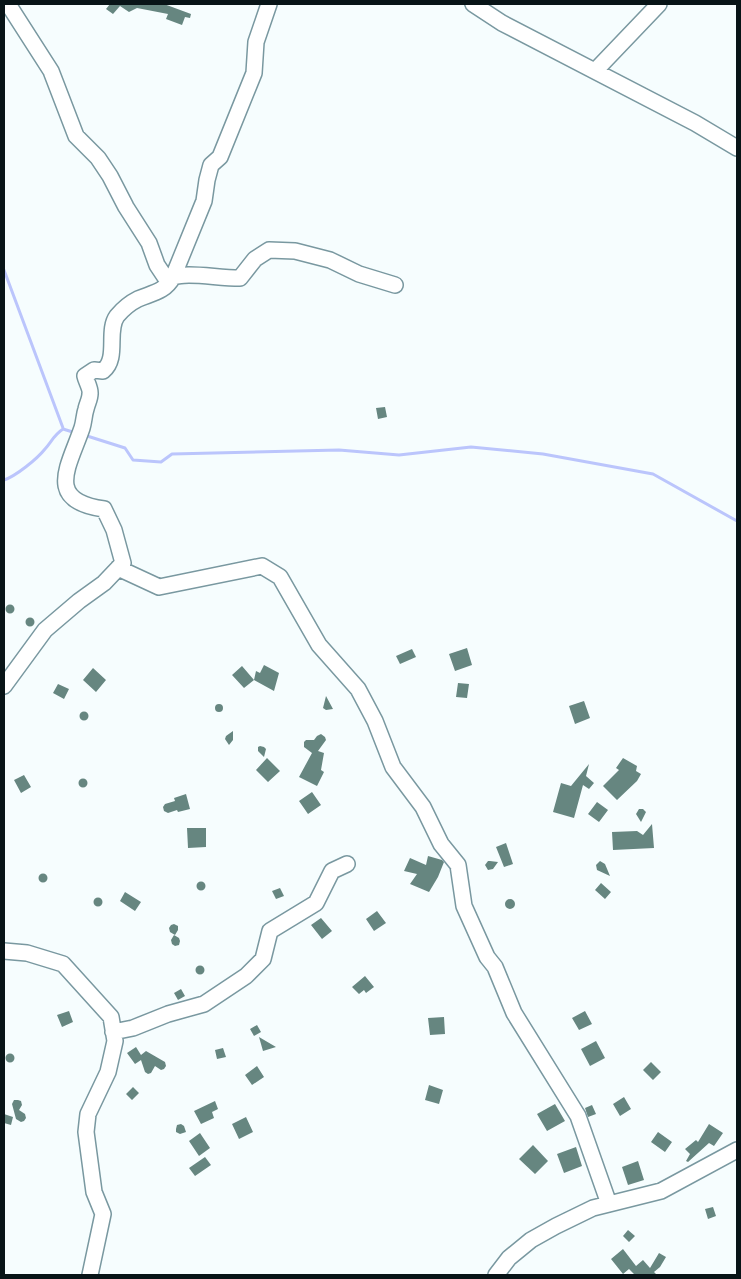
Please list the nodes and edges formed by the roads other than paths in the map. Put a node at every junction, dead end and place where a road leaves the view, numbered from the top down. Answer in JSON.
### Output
{"nodes":[{"id":1,"x":8,"y":4,"type":"edge"},
{"id":2,"x":269,"y":4,"type":"edge"},
{"id":3,"x":473,"y":4,"type":"edge"},
{"id":4,"x":659,"y":4,"type":"edge"},
{"id":5,"x":595,"y":71,"type":"junction"},
{"id":6,"x":737,"y":148,"type":"edge"},
{"id":7,"x":172,"y":277,"type":"junction"},
{"id":8,"x":395,"y":285,"type":"dead end"},
{"id":9,"x":118,"y":568,"type":"junction"},
{"id":10,"x":4,"y":686,"type":"edge"},
{"id":11,"x":347,"y":864,"type":"dead end"},
{"id":12,"x":4,"y":951,"type":"edge"},
{"id":13,"x":113,"y":1032,"type":"junction"},
{"id":14,"x":737,"y":1150,"type":"edge"},
{"id":15,"x":609,"y":1204,"type":"junction"},
{"id":16,"x":90,"y":1275,"type":"edge"},
{"id":17,"x":496,"y":1275,"type":"edge"}],
"edges":[{"from":1,"to":7,"type":"street"},
{"from":2,"to":7,"type":"street"},
{"from":3,"to":5,"type":"street"},
{"from":4,"to":5,"type":"street"},
{"from":5,"to":6,"type":"street"},
{"from":7,"to":8,"type":"street"},
{"from":7,"to":9,"type":"street"},
{"from":9,"to":10,"type":"street"},
{"from":9,"to":15,"type":"street"},
{"from":11,"to":13,"type":"street"},
{"from":12,"to":13,"type":"street"},
{"from":13,"to":16,"type":"street"},
{"from":14,"to":15,"type":"street"},
{"from":15,"to":17,"type":"street"}]}
